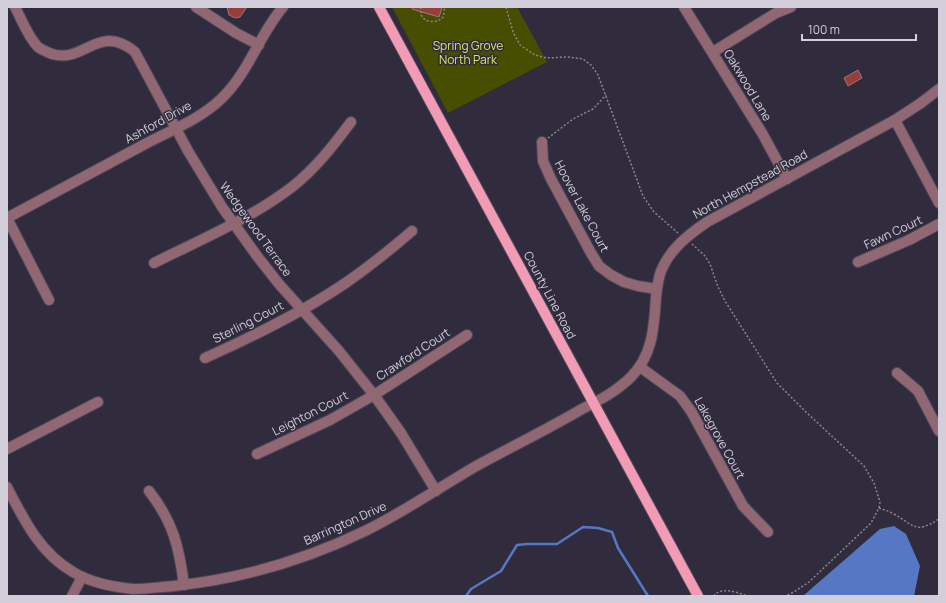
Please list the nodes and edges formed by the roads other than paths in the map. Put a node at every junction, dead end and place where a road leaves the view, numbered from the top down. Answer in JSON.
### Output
{"nodes":[{"id":1,"x":15,"y":7,"type":"edge"},
{"id":2,"x":196,"y":7,"type":"edge"},
{"id":3,"x":283,"y":7,"type":"edge"},
{"id":4,"x":379,"y":7,"type":"edge"},
{"id":5,"x":684,"y":7,"type":"edge"},
{"id":6,"x":791,"y":7,"type":"edge"},
{"id":7,"x":258,"y":45,"type":"junction"},
{"id":8,"x":713,"y":52,"type":"junction"},
{"id":9,"x":939,"y":89,"type":"edge"},
{"id":10,"x":894,"y":120,"type":"junction"},
{"id":11,"x":351,"y":122,"type":"dead end"},
{"id":12,"x":177,"y":128,"type":"junction"},
{"id":13,"x":542,"y":142,"type":"road end"},
{"id":14,"x":787,"y":179,"type":"junction"},
{"id":15,"x":939,"y":203,"type":"edge"},
{"id":16,"x":7,"y":218,"type":"edge"},
{"id":17,"x":233,"y":224,"type":"junction"},
{"id":18,"x":939,"y":224,"type":"edge"},
{"id":19,"x":412,"y":231,"type":"dead end"},
{"id":20,"x":858,"y":262,"type":"dead end"},
{"id":21,"x":154,"y":263,"type":"dead end"},
{"id":22,"x":657,"y":289,"type":"junction"},
{"id":23,"x":49,"y":300,"type":"dead end"},
{"id":24,"x":302,"y":309,"type":"junction"},
{"id":25,"x":467,"y":335,"type":"dead end"},
{"id":26,"x":205,"y":358,"type":"dead end"},
{"id":27,"x":640,"y":367,"type":"junction"},
{"id":28,"x":897,"y":373,"type":"dead end"},
{"id":29,"x":374,"y":395,"type":"junction"},
{"id":30,"x":98,"y":402,"type":"dead end"},
{"id":31,"x":593,"y":403,"type":"junction"},
{"id":32,"x":939,"y":431,"type":"edge"},
{"id":33,"x":7,"y":449,"type":"edge"},
{"id":34,"x":257,"y":454,"type":"dead end"},
{"id":35,"x":7,"y":487,"type":"edge"},
{"id":36,"x":149,"y":491,"type":"dead end"},
{"id":37,"x":436,"y":491,"type":"junction"},
{"id":38,"x":768,"y":532,"type":"dead end"},
{"id":39,"x":82,"y":577,"type":"junction"},
{"id":40,"x":184,"y":585,"type":"junction"},
{"id":41,"x":72,"y":596,"type":"edge"},
{"id":42,"x":698,"y":596,"type":"edge"}],
"edges":[{"from":1,"to":12,"type":"street","name":"Wedgewood Terrace"},
{"from":2,"to":7,"type":"street"},
{"from":3,"to":7,"type":"street","name":"Ashford Drive"},
{"from":4,"to":31,"type":"main road","name":"County Line Road"},
{"from":5,"to":8,"type":"street","name":"Oakwood Lane"},
{"from":6,"to":8,"type":"street"},
{"from":7,"to":12,"type":"street","name":"Ashford Drive"},
{"from":8,"to":14,"type":"street","name":"Oakwood Lane"},
{"from":9,"to":10,"type":"street","name":"North Hempstead Road"},
{"from":10,"to":14,"type":"street","name":"North Hempstead Road"},
{"from":10,"to":15,"type":"street"},
{"from":11,"to":17,"type":"street"},
{"from":12,"to":16,"type":"street","name":"Ashford Drive"},
{"from":12,"to":17,"type":"street","name":"Wedgewood Terrace"},
{"from":13,"to":22,"type":"street","name":"Hoover Lake Court"},
{"from":14,"to":22,"type":"street","name":"North Hempstead Road"},
{"from":16,"to":23,"type":"street"},
{"from":17,"to":21,"type":"street"},
{"from":17,"to":24,"type":"street","name":"Wedgewood Terrace"},
{"from":18,"to":20,"type":"street","name":"Fawn Court"},
{"from":19,"to":24,"type":"street","name":"Sterling Court"},
{"from":22,"to":27,"type":"street","name":"North Hempstead Road"},
{"from":24,"to":26,"type":"street","name":"Sterling Court"},
{"from":24,"to":29,"type":"street","name":"Wedgewood Terrace"},
{"from":25,"to":29,"type":"street","name":"Crawford Court"},
{"from":27,"to":31,"type":"street","name":"North Hempstead Road"},
{"from":27,"to":38,"type":"street","name":"Lakegrove Court"},
{"from":28,"to":32,"type":"street"},
{"from":29,"to":34,"type":"street","name":"Leighton Court"},
{"from":29,"to":37,"type":"street","name":"Wedgewood Terrace"},
{"from":30,"to":33,"type":"street"},
{"from":31,"to":37,"type":"street","name":"Barrington Drive"},
{"from":31,"to":42,"type":"main road","name":"County Line Road"},
{"from":35,"to":39,"type":"street"},
{"from":36,"to":40,"type":"street"},
{"from":37,"to":40,"type":"street","name":"Barrington Drive"},
{"from":39,"to":40,"type":"street","name":"Barrington Drive"},
{"from":39,"to":41,"type":"street"}]}
